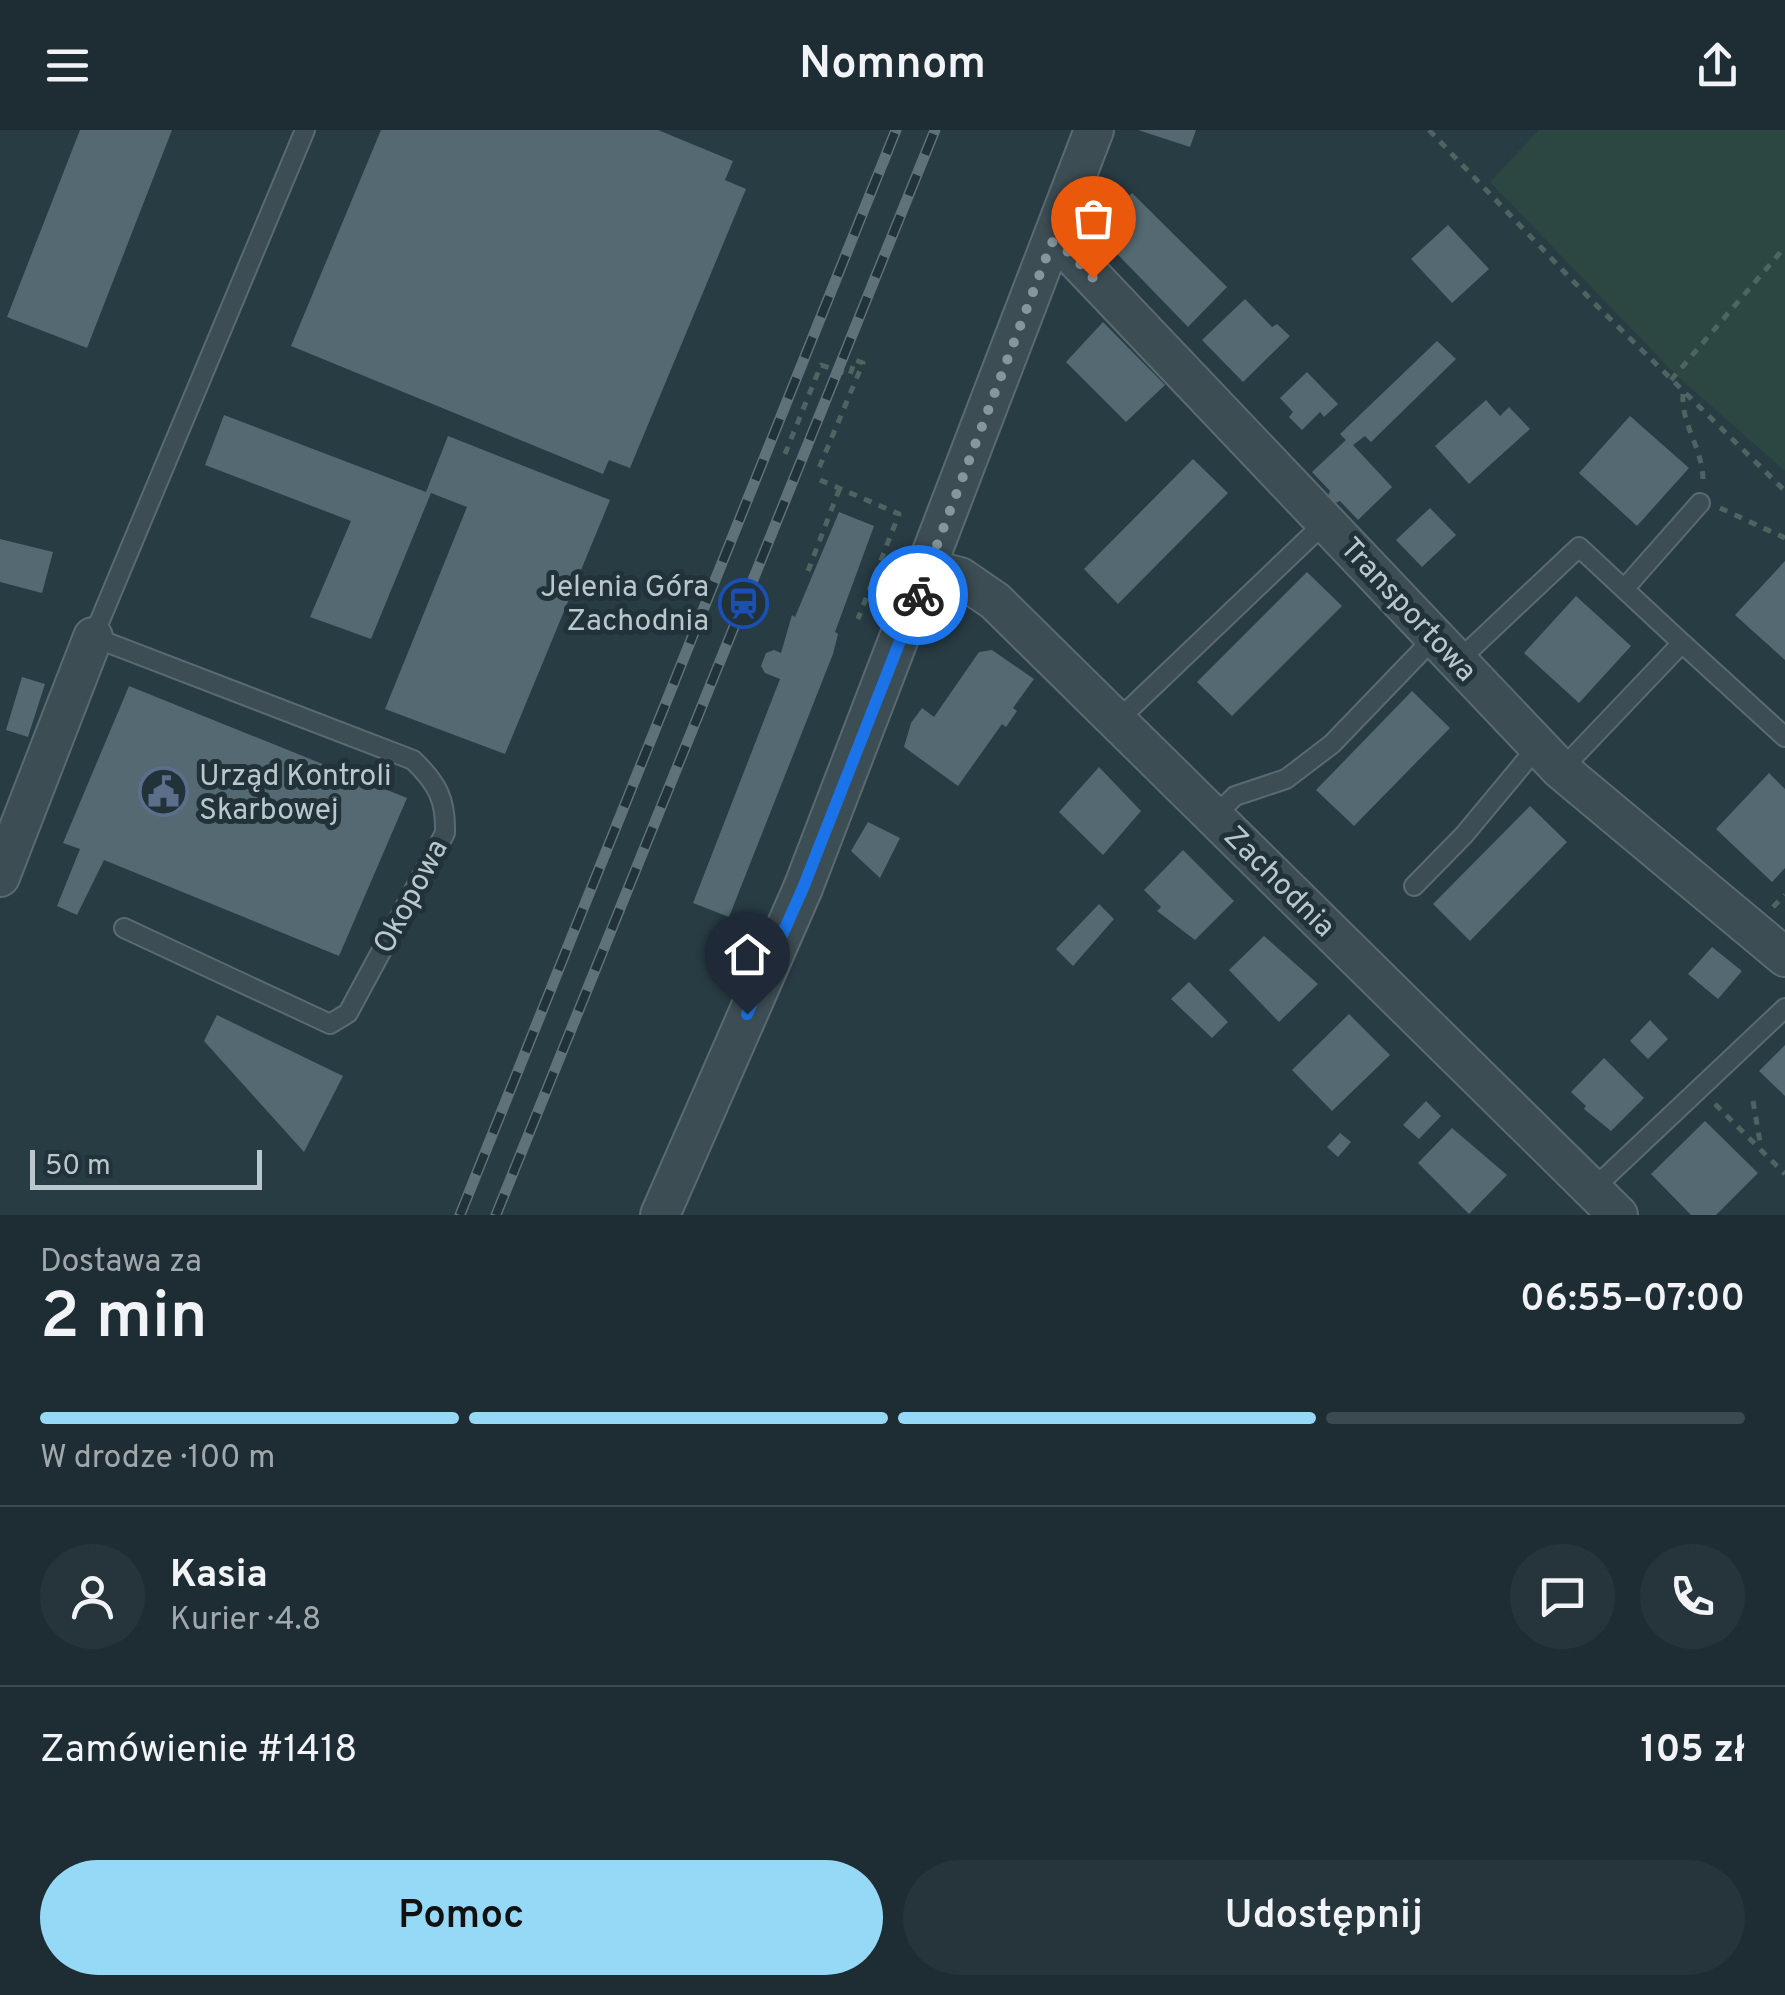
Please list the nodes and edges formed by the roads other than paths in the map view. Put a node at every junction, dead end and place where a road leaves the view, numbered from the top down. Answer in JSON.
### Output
{"nodes":[{"id":1,"x":306,"y":130,"type":"edge"},
{"id":2,"x":1094,"y":130,"type":"edge"},
{"id":3,"x":1052,"y":242,"type":"junction"},
{"id":4,"x":1700,"y":503,"type":"road end"},
{"id":5,"x":1565,"y":530,"type":"dead end"},
{"id":6,"x":1314,"y":533,"type":"dead end"},
{"id":7,"x":1579,"y":547,"type":"junction"},
{"id":8,"x":928,"y":570,"type":"junction"},
{"id":9,"x":1624,"y":588,"type":"junction"},
{"id":10,"x":93,"y":636,"type":"junction"},
{"id":11,"x":1682,"y":643,"type":"junction"},
{"id":12,"x":1446,"y":649,"type":"junction"},
{"id":13,"x":1117,"y":721,"type":"junction"},
{"id":14,"x":1782,"y":728,"type":"edge"},
{"id":15,"x":1550,"y":758,"type":"junction"},
{"id":16,"x":1214,"y":817,"type":"junction"},
{"id":17,"x":0,"y":877,"type":"edge"},
{"id":18,"x":1414,"y":886,"type":"dead end"},
{"id":19,"x":124,"y":928,"type":"dead end"},
{"id":20,"x":1785,"y":957,"type":"edge"},
{"id":21,"x":1785,"y":1008,"type":"edge"},
{"id":22,"x":1605,"y":1202,"type":"edge"},
{"id":23,"x":660,"y":1215,"type":"edge"}],
"edges":[{"from":1,"to":10,"type":"lane"},
{"from":2,"to":3,"type":"street"},
{"from":3,"to":8,"type":"street"},
{"from":3,"to":12,"type":"street","name":"Transportowa"},
{"from":4,"to":9,"type":"lane"},
{"from":5,"to":7,"type":"lane"},
{"from":6,"to":13,"type":"lane"},
{"from":7,"to":9,"type":"lane"},
{"from":7,"to":12,"type":"lane"},
{"from":8,"to":13,"type":"street","name":"Zachodnia"},
{"from":8,"to":23,"type":"street"},
{"from":9,"to":11,"type":"lane"},
{"from":10,"to":17,"type":"street"},
{"from":10,"to":19,"type":"lane","name":"Okopowa"},
{"from":11,"to":14,"type":"lane"},
{"from":11,"to":15,"type":"lane"},
{"from":12,"to":15,"type":"street","name":"Transportowa"},
{"from":12,"to":16,"type":"lane"},
{"from":13,"to":16,"type":"street","name":"Zachodnia"},
{"from":15,"to":18,"type":"lane"},
{"from":15,"to":20,"type":"street","name":"Transportowa"},
{"from":16,"to":22,"type":"street","name":"Zachodnia"},
{"from":21,"to":22,"type":"lane"}]}
